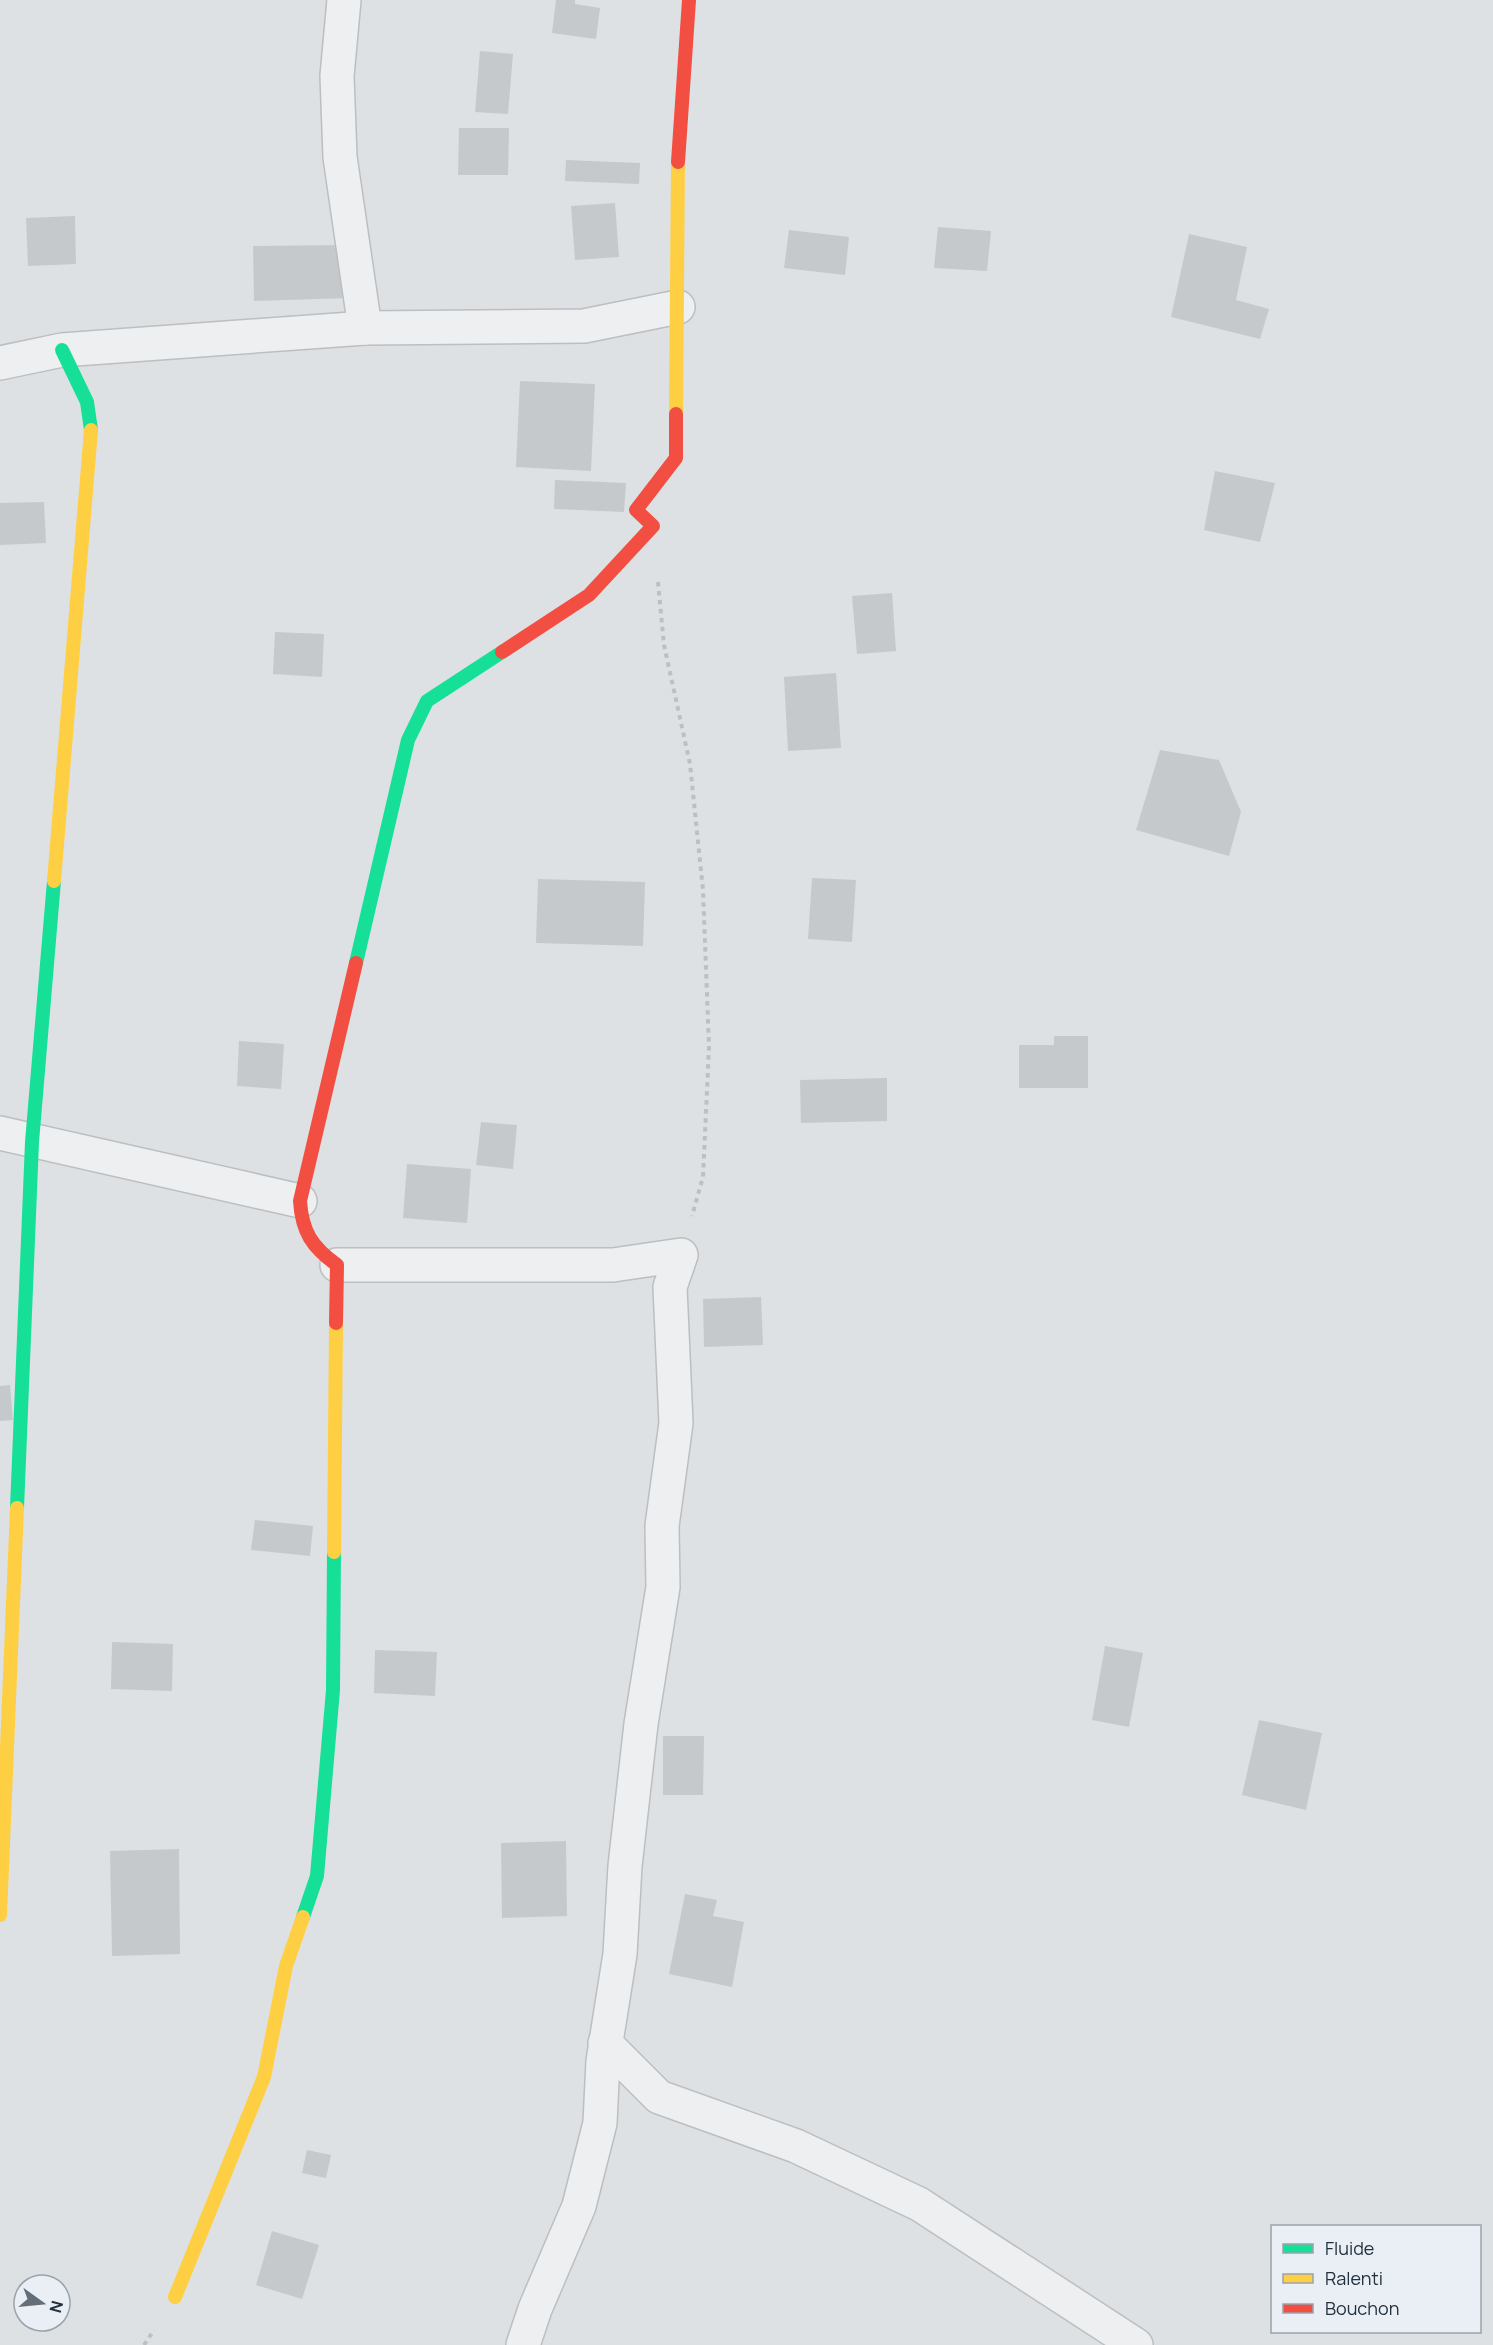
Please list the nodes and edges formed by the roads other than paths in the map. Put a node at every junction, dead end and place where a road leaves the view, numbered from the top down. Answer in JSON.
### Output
{"nodes":[{"id":1,"x":344,"y":0,"type":"edge"},
{"id":2,"x":689,"y":0,"type":"edge"},
{"id":3,"x":678,"y":307,"type":"junction"},
{"id":4,"x":364,"y":328,"type":"junction"},
{"id":5,"x":62,"y":350,"type":"junction"},
{"id":6,"x":0,"y":363,"type":"edge"},
{"id":7,"x":0,"y":1133,"type":"edge"},
{"id":8,"x":32,"y":1142,"type":"junction"},
{"id":9,"x":300,"y":1201,"type":"junction"},
{"id":10,"x":337,"y":1265,"type":"junction"},
{"id":11,"x":0,"y":1915,"type":"edge"},
{"id":12,"x":605,"y":2043,"type":"junction"},
{"id":13,"x":175,"y":2297,"type":"dead end"},
{"id":14,"x":523,"y":2345,"type":"edge"},
{"id":15,"x":1136,"y":2345,"type":"edge"}],
"edges":[{"from":1,"to":4,"type":"street"},
{"from":2,"to":3,"type":"street"},
{"from":3,"to":4,"type":"street"},
{"from":3,"to":9,"type":"street"},
{"from":4,"to":5,"type":"street"},
{"from":5,"to":6,"type":"street"},
{"from":5,"to":8,"type":"street"},
{"from":7,"to":8,"type":"street"},
{"from":8,"to":9,"type":"street"},
{"from":8,"to":11,"type":"street"},
{"from":9,"to":10,"type":"street"},
{"from":10,"to":12,"type":"street"},
{"from":10,"to":13,"type":"street"},
{"from":12,"to":14,"type":"street"},
{"from":12,"to":15,"type":"street"}]}
